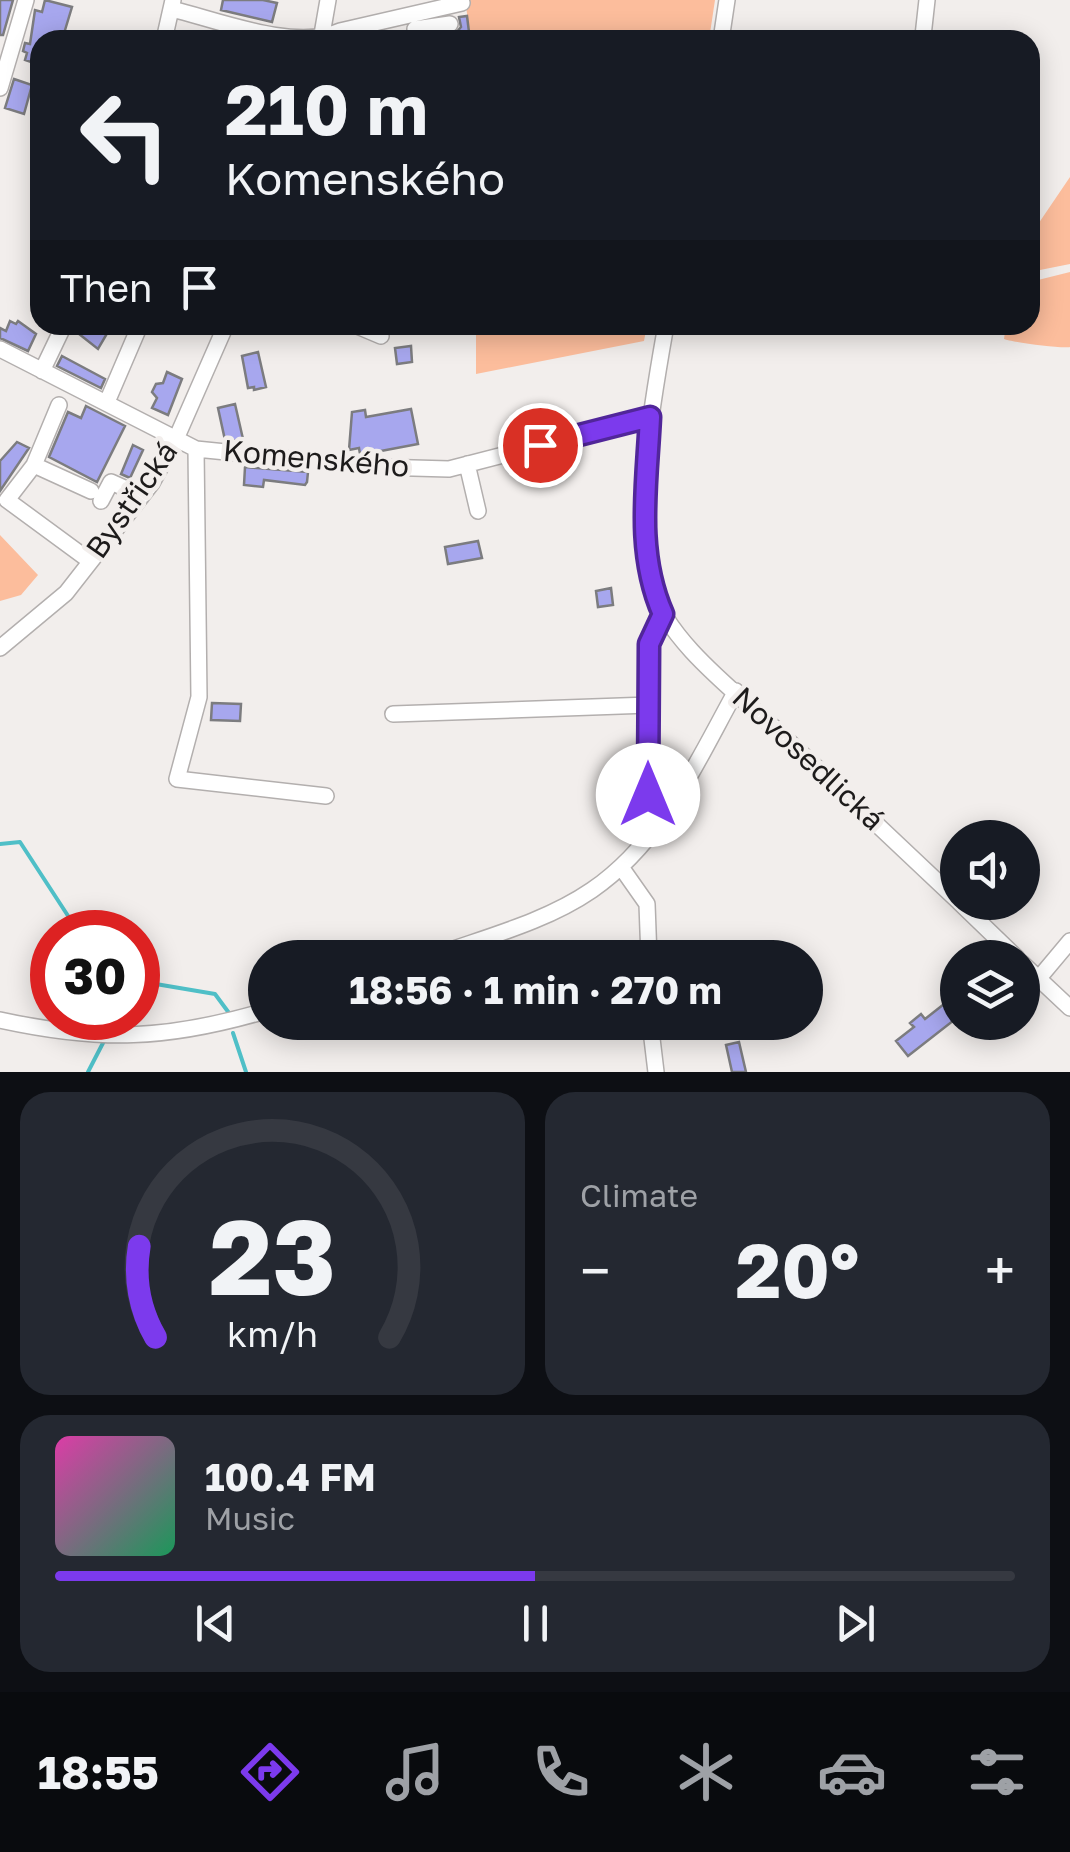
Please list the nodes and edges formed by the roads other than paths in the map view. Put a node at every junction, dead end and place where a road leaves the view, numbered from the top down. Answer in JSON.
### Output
{"nodes":[{"id":1,"x":26,"y":0,"type":"edge"},
{"id":2,"x":328,"y":0,"type":"edge"},
{"id":3,"x":727,"y":0,"type":"edge"},
{"id":4,"x":927,"y":0,"type":"edge"},
{"id":5,"x":462,"y":3,"type":"dead end"},
{"id":6,"x":173,"y":5,"type":"edge"},
{"id":7,"x":450,"y":24,"type":"dead end"},
{"id":8,"x":415,"y":29,"type":"dead end"},
{"id":9,"x":167,"y":30,"type":"edge"},
{"id":10,"x":258,"y":30,"type":"edge"},
{"id":11,"x":324,"y":30,"type":"edge"},
{"id":12,"x":344,"y":30,"type":"edge"},
{"id":13,"x":722,"y":30,"type":"edge"},
{"id":14,"x":924,"y":30,"type":"edge"},
{"id":15,"x":0,"y":88,"type":"edge"},
{"id":16,"x":59,"y":335,"type":"edge"},
{"id":17,"x":136,"y":335,"type":"edge"},
{"id":18,"x":222,"y":335,"type":"edge"},
{"id":19,"x":664,"y":335,"type":"edge"},
{"id":20,"x":0,"y":349,"type":"edge"},
{"id":21,"x":42,"y":371,"type":"junction"},
{"id":22,"x":107,"y":402,"type":"junction"},
{"id":23,"x":59,"y":405,"type":"dead end"},
{"id":24,"x":650,"y":417,"type":"junction"},
{"id":25,"x":176,"y":438,"type":"junction"},
{"id":26,"x":196,"y":449,"type":"junction"},
{"id":27,"x":467,"y":464,"type":"junction"},
{"id":28,"x":34,"y":465,"type":"junction"},
{"id":29,"x":142,"y":496,"type":"junction"},
{"id":30,"x":478,"y":512,"type":"dead end"},
{"id":31,"x":90,"y":562,"type":"junction"},
{"id":32,"x":663,"y":614,"type":"junction"},
{"id":33,"x":0,"y":648,"type":"edge"},
{"id":34,"x":736,"y":691,"type":"junction"},
{"id":35,"x":649,"y":704,"type":"junction"},
{"id":36,"x":392,"y":714,"type":"dead end"},
{"id":37,"x":648,"y":795,"type":"dead end"},
{"id":38,"x":326,"y":796,"type":"dead end"},
{"id":39,"x":621,"y":867,"type":"junction"},
{"id":40,"x":940,"y":885,"type":"edge"},
{"id":41,"x":977,"y":920,"type":"edge"},
{"id":42,"x":475,"y":940,"type":"edge"},
{"id":43,"x":649,"y":940,"type":"edge"},
{"id":44,"x":998,"y":940,"type":"edge"},
{"id":45,"x":1070,"y":941,"type":"edge"},
{"id":46,"x":1040,"y":977,"type":"edge"},
{"id":47,"x":1040,"y":979,"type":"edge"},
{"id":48,"x":1070,"y":1008,"type":"edge"},
{"id":49,"x":248,"y":1016,"type":"edge"},
{"id":50,"x":0,"y":1020,"type":"edge"},
{"id":51,"x":652,"y":1040,"type":"edge"},
{"id":52,"x":656,"y":1072,"type":"edge"}],
"edges":[{"from":1,"to":15,"type":"street"},
{"from":2,"to":11,"type":"street"},
{"from":3,"to":13,"type":"street"},
{"from":4,"to":14,"type":"street"},
{"from":5,"to":12,"type":"street"},
{"from":6,"to":9,"type":"street"},
{"from":6,"to":10,"type":"street"},
{"from":7,"to":8,"type":"street"},
{"from":16,"to":21,"type":"street"},
{"from":17,"to":22,"type":"street"},
{"from":18,"to":25,"type":"street","name":"Bystřická"},
{"from":19,"to":24,"type":"street"},
{"from":20,"to":21,"type":"street","name":"Komenského"},
{"from":21,"to":22,"type":"street","name":"Komenského"},
{"from":22,"to":25,"type":"street","name":"Komenského"},
{"from":23,"to":28,"type":"street"},
{"from":24,"to":27,"type":"street","name":"Komenského"},
{"from":24,"to":32,"type":"street"},
{"from":25,"to":26,"type":"street","name":"Komenského"},
{"from":25,"to":29,"type":"street","name":"Bystřická"},
{"from":26,"to":27,"type":"street","name":"Komenského"},
{"from":26,"to":38,"type":"street"},
{"from":27,"to":30,"type":"street"},
{"from":28,"to":29,"type":"street"},
{"from":28,"to":31,"type":"street"},
{"from":29,"to":31,"type":"street","name":"Bystřická"},
{"from":31,"to":33,"type":"street","name":"Bystřická"},
{"from":32,"to":34,"type":"street","name":"Novosedlická"},
{"from":32,"to":35,"type":"street"},
{"from":34,"to":39,"type":"street"},
{"from":34,"to":40,"type":"street","name":"Novosedlická"},
{"from":35,"to":36,"type":"street"},
{"from":35,"to":37,"type":"street"},
{"from":39,"to":42,"type":"street"},
{"from":39,"to":43,"type":"street"},
{"from":41,"to":44,"type":"street","name":"Novosedlická"},
{"from":45,"to":46,"type":"street"},
{"from":47,"to":48,"type":"street"},
{"from":49,"to":50,"type":"street"},
{"from":51,"to":52,"type":"street"}]}
